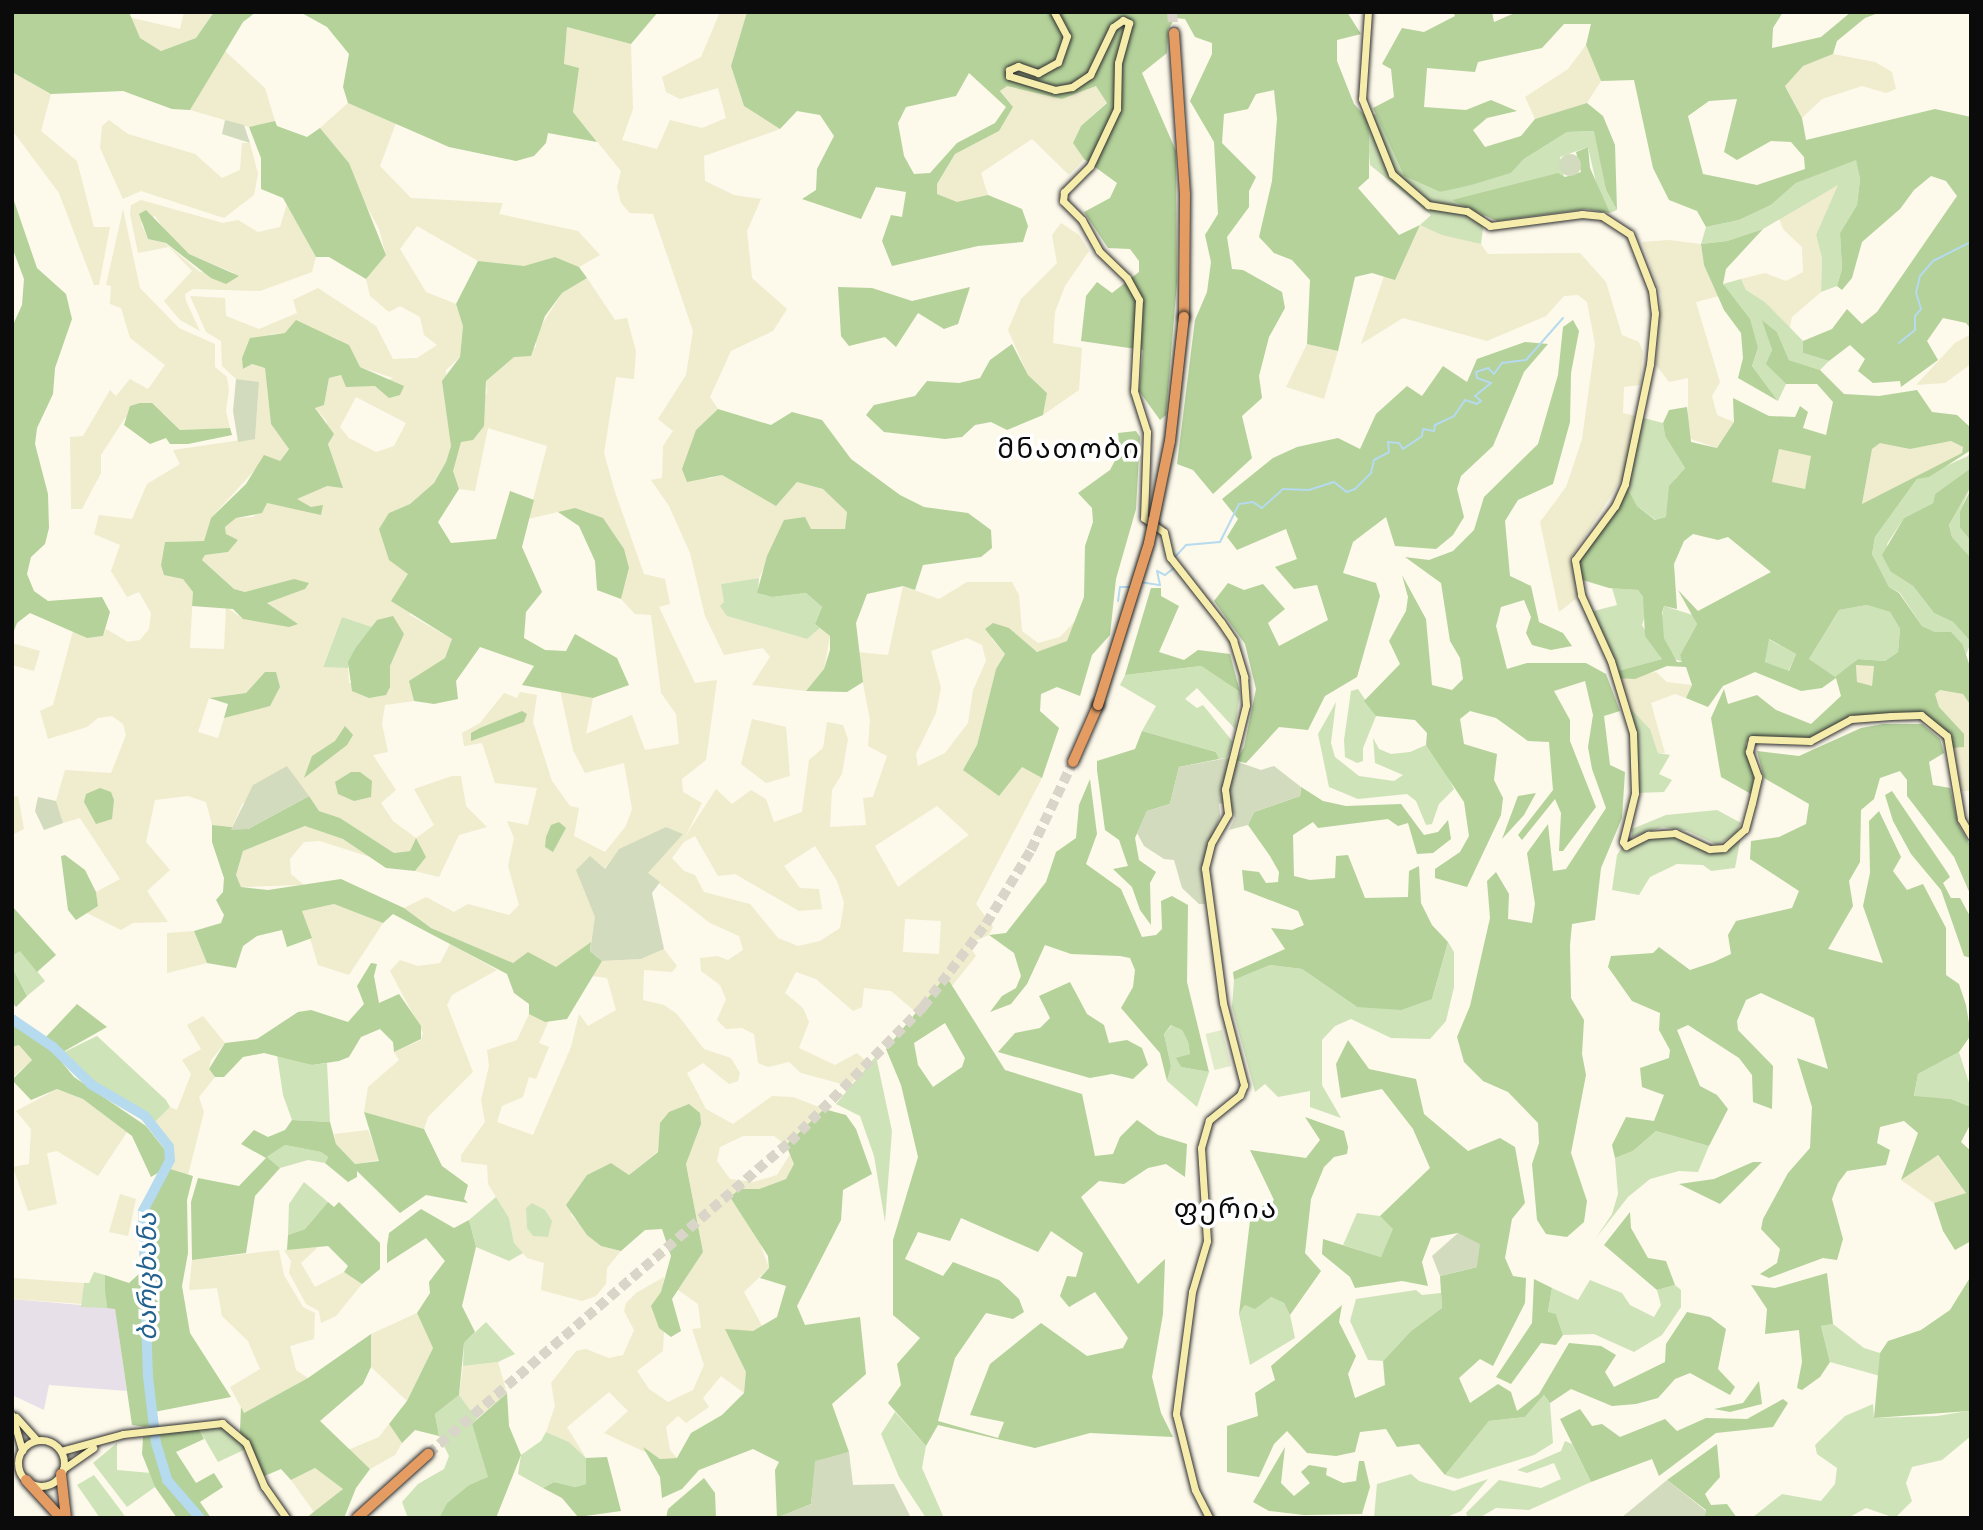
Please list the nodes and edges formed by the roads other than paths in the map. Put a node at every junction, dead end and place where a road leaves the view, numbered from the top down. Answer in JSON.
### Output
{"nodes":[{"id":1,"x":1054,"y":12,"type":"edge"},
{"id":2,"x":1368,"y":12,"type":"edge"},
{"id":3,"x":1174,"y":33,"type":"tunnel mouth"},
{"id":4,"x":1073,"y":762,"type":"tunnel mouth"},
{"id":5,"x":1971,"y":836,"type":"edge"},
{"id":6,"x":12,"y":1414,"type":"edge"},
{"id":7,"x":123,"y":1434,"type":"junction"},
{"id":8,"x":37,"y":1440,"type":"junction"},
{"id":9,"x":22,"y":1451,"type":"junction"},
{"id":10,"x":61,"y":1451,"type":"junction"},
{"id":11,"x":428,"y":1454,"type":"tunnel mouth"},
{"id":12,"x":62,"y":1472,"type":"junction"},
{"id":13,"x":26,"y":1480,"type":"junction"},
{"id":14,"x":61,"y":1518,"type":"edge"},
{"id":15,"x":66,"y":1518,"type":"edge"},
{"id":16,"x":286,"y":1518,"type":"edge"},
{"id":17,"x":357,"y":1518,"type":"edge"},
{"id":18,"x":1209,"y":1518,"type":"edge"}],
"edges":[{"from":1,"to":18,"type":"street"},
{"from":2,"to":5,"type":"street"},
{"from":3,"to":4,"type":"highway","bridge":true},
{"from":6,"to":8,"type":"street"},
{"from":6,"to":9,"type":"street"},
{"from":7,"to":10,"type":"street"},
{"from":7,"to":12,"type":"street"},
{"from":7,"to":16,"type":"street"},
{"from":8,"to":9,"type":"street"},
{"from":8,"to":10,"type":"street"},
{"from":9,"to":13,"type":"street"},
{"from":10,"to":12,"type":"street"},
{"from":11,"to":17,"type":"highway"},
{"from":12,"to":13,"type":"street"},
{"from":12,"to":15,"type":"highway"},
{"from":13,"to":14,"type":"highway"}]}
